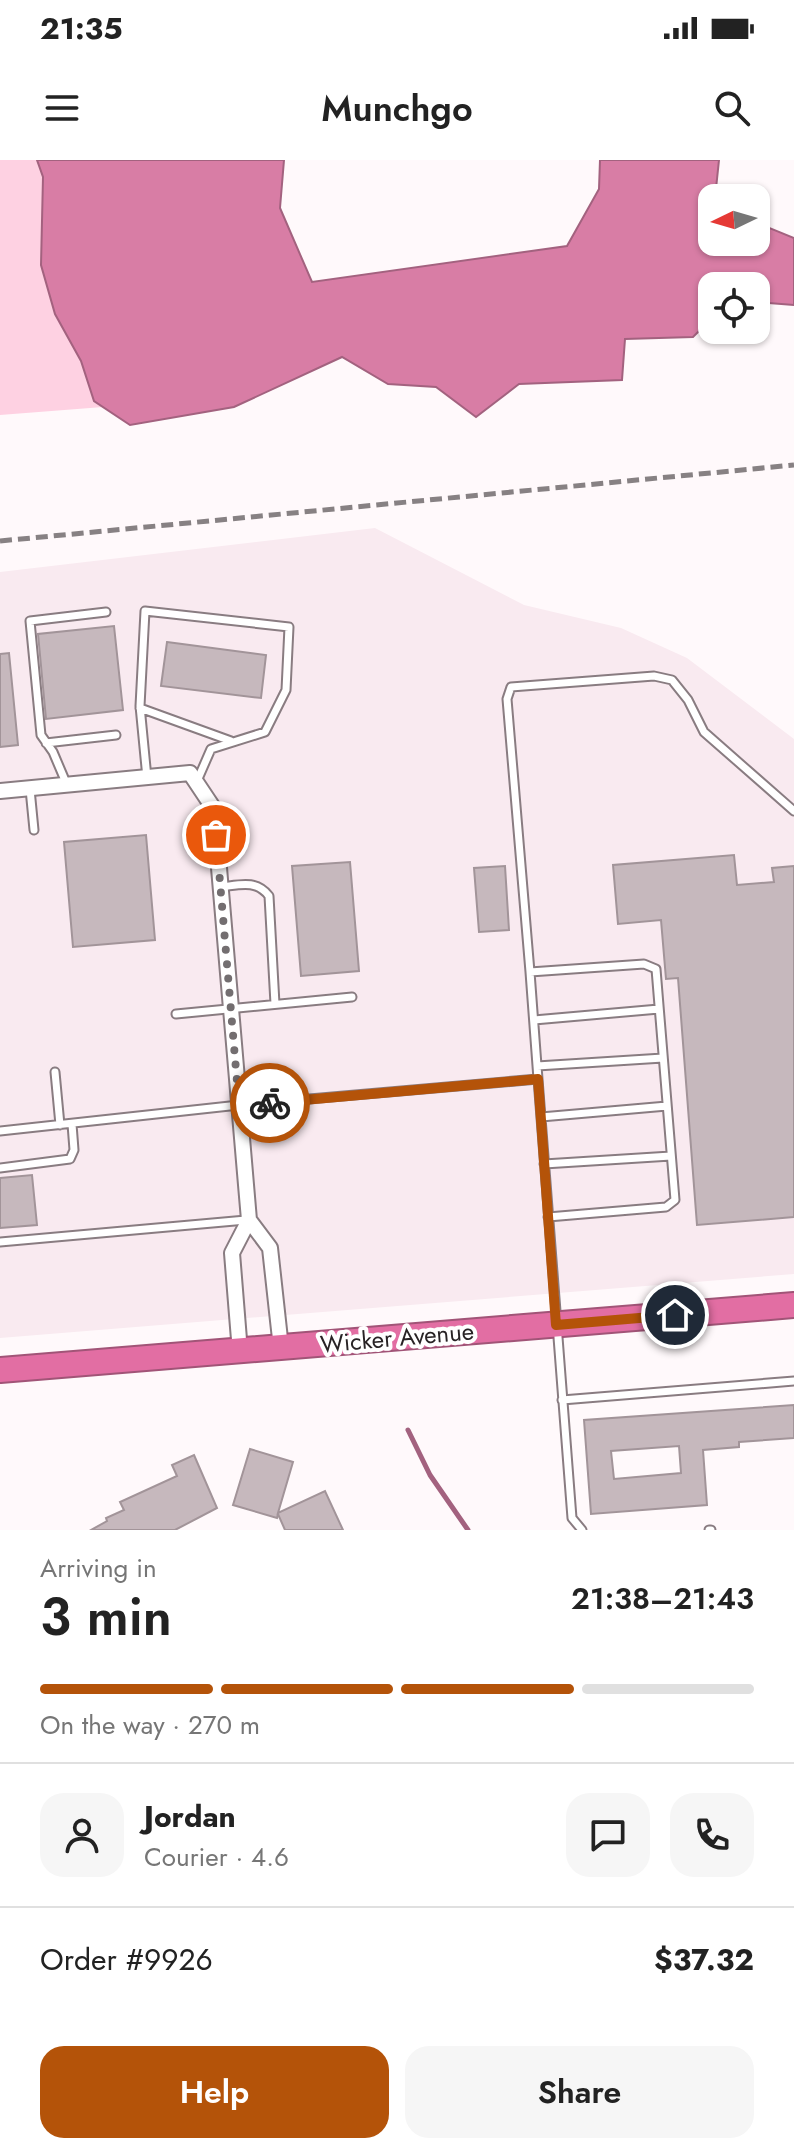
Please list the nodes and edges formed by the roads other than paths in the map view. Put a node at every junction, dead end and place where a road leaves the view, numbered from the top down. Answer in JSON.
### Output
{"nodes":[{"id":1,"x":106,"y":612,"type":"dead end"},
{"id":2,"x":140,"y":708,"type":"junction"},
{"id":3,"x":116,"y":735,"type":"dead end"},
{"id":4,"x":233,"y":742,"type":"junction"},
{"id":5,"x":46,"y":743,"type":"junction"},
{"id":6,"x":147,"y":778,"type":"junction"},
{"id":7,"x":193,"y":778,"type":"junction"},
{"id":8,"x":67,"y":785,"type":"junction"},
{"id":9,"x":30,"y":788,"type":"junction"},
{"id":10,"x":0,"y":791,"type":"edge"},
{"id":11,"x":794,"y":811,"type":"edge"},
{"id":12,"x":34,"y":830,"type":"dead end"},
{"id":13,"x":221,"y":887,"type":"junction"},
{"id":14,"x":530,"y":972,"type":"junction"},
{"id":15,"x":352,"y":997,"type":"dead end"},
{"id":16,"x":275,"y":1004,"type":"junction"},
{"id":17,"x":231,"y":1008,"type":"junction"},
{"id":18,"x":659,"y":1009,"type":"junction"},
{"id":19,"x":176,"y":1014,"type":"dead end"},
{"id":20,"x":534,"y":1020,"type":"junction"},
{"id":21,"x":663,"y":1058,"type":"junction"},
{"id":22,"x":537,"y":1066,"type":"junction"},
{"id":23,"x":55,"y":1072,"type":"dead end"},
{"id":24,"x":538,"y":1079,"type":"junction"},
{"id":25,"x":239,"y":1105,"type":"junction"},
{"id":26,"x":667,"y":1106,"type":"junction"},
{"id":27,"x":541,"y":1117,"type":"junction"},
{"id":28,"x":72,"y":1124,"type":"junction"},
{"id":29,"x":60,"y":1125,"type":"junction"},
{"id":30,"x":0,"y":1131,"type":"edge"},
{"id":31,"x":671,"y":1156,"type":"junction"},
{"id":32,"x":544,"y":1164,"type":"junction"},
{"id":33,"x":0,"y":1168,"type":"edge"},
{"id":34,"x":548,"y":1217,"type":"junction"},
{"id":35,"x":249,"y":1220,"type":"junction"},
{"id":36,"x":0,"y":1242,"type":"edge"},
{"id":37,"x":794,"y":1305,"type":"edge"},
{"id":38,"x":556,"y":1325,"type":"junction"},
{"id":39,"x":281,"y":1348,"type":"junction"},
{"id":40,"x":240,"y":1352,"type":"junction"},
{"id":41,"x":0,"y":1370,"type":"edge"},
{"id":42,"x":794,"y":1381,"type":"edge"},
{"id":43,"x":562,"y":1400,"type":"junction"},
{"id":44,"x":582,"y":1530,"type":"edge"}],
"edges":[{"from":1,"to":5,"type":"lane"},
{"from":2,"to":4,"type":"lane"},
{"from":2,"to":4,"type":"lane"},
{"from":2,"to":6,"type":"lane"},
{"from":3,"to":5,"type":"lane"},
{"from":4,"to":7,"type":"lane"},
{"from":5,"to":8,"type":"lane"},
{"from":6,"to":7,"type":"street"},
{"from":6,"to":8,"type":"street"},
{"from":7,"to":13,"type":"street"},
{"from":8,"to":9,"type":"street"},
{"from":9,"to":10,"type":"street"},
{"from":9,"to":12,"type":"lane"},
{"from":11,"to":14,"type":"lane"},
{"from":13,"to":16,"type":"lane"},
{"from":13,"to":17,"type":"street"},
{"from":14,"to":18,"type":"lane"},
{"from":14,"to":20,"type":"lane"},
{"from":15,"to":16,"type":"lane"},
{"from":16,"to":17,"type":"lane"},
{"from":17,"to":19,"type":"lane"},
{"from":17,"to":25,"type":"street"},
{"from":18,"to":20,"type":"lane"},
{"from":18,"to":21,"type":"lane"},
{"from":20,"to":22,"type":"lane"},
{"from":21,"to":22,"type":"lane"},
{"from":21,"to":26,"type":"lane"},
{"from":22,"to":24,"type":"lane"},
{"from":23,"to":29,"type":"lane"},
{"from":24,"to":25,"type":"lane"},
{"from":24,"to":27,"type":"lane"},
{"from":25,"to":28,"type":"lane"},
{"from":25,"to":35,"type":"street"},
{"from":26,"to":27,"type":"lane"},
{"from":26,"to":31,"type":"lane"},
{"from":27,"to":32,"type":"lane"},
{"from":28,"to":29,"type":"lane"},
{"from":28,"to":33,"type":"lane"},
{"from":29,"to":30,"type":"lane"},
{"from":31,"to":32,"type":"lane"},
{"from":31,"to":34,"type":"lane"},
{"from":32,"to":34,"type":"lane"},
{"from":34,"to":38,"type":"lane"},
{"from":35,"to":36,"type":"lane"},
{"from":35,"to":39,"type":"street"},
{"from":35,"to":40,"type":"street"},
{"from":37,"to":38,"type":"highway","name":"Wicker Avenue"},
{"from":38,"to":39,"type":"highway","name":"Wicker Avenue"},
{"from":38,"to":43,"type":"lane"},
{"from":39,"to":40,"type":"highway","name":"Wicker Avenue"},
{"from":40,"to":41,"type":"highway","name":"Wicker Avenue"},
{"from":42,"to":43,"type":"lane"},
{"from":43,"to":44,"type":"lane"}]}
